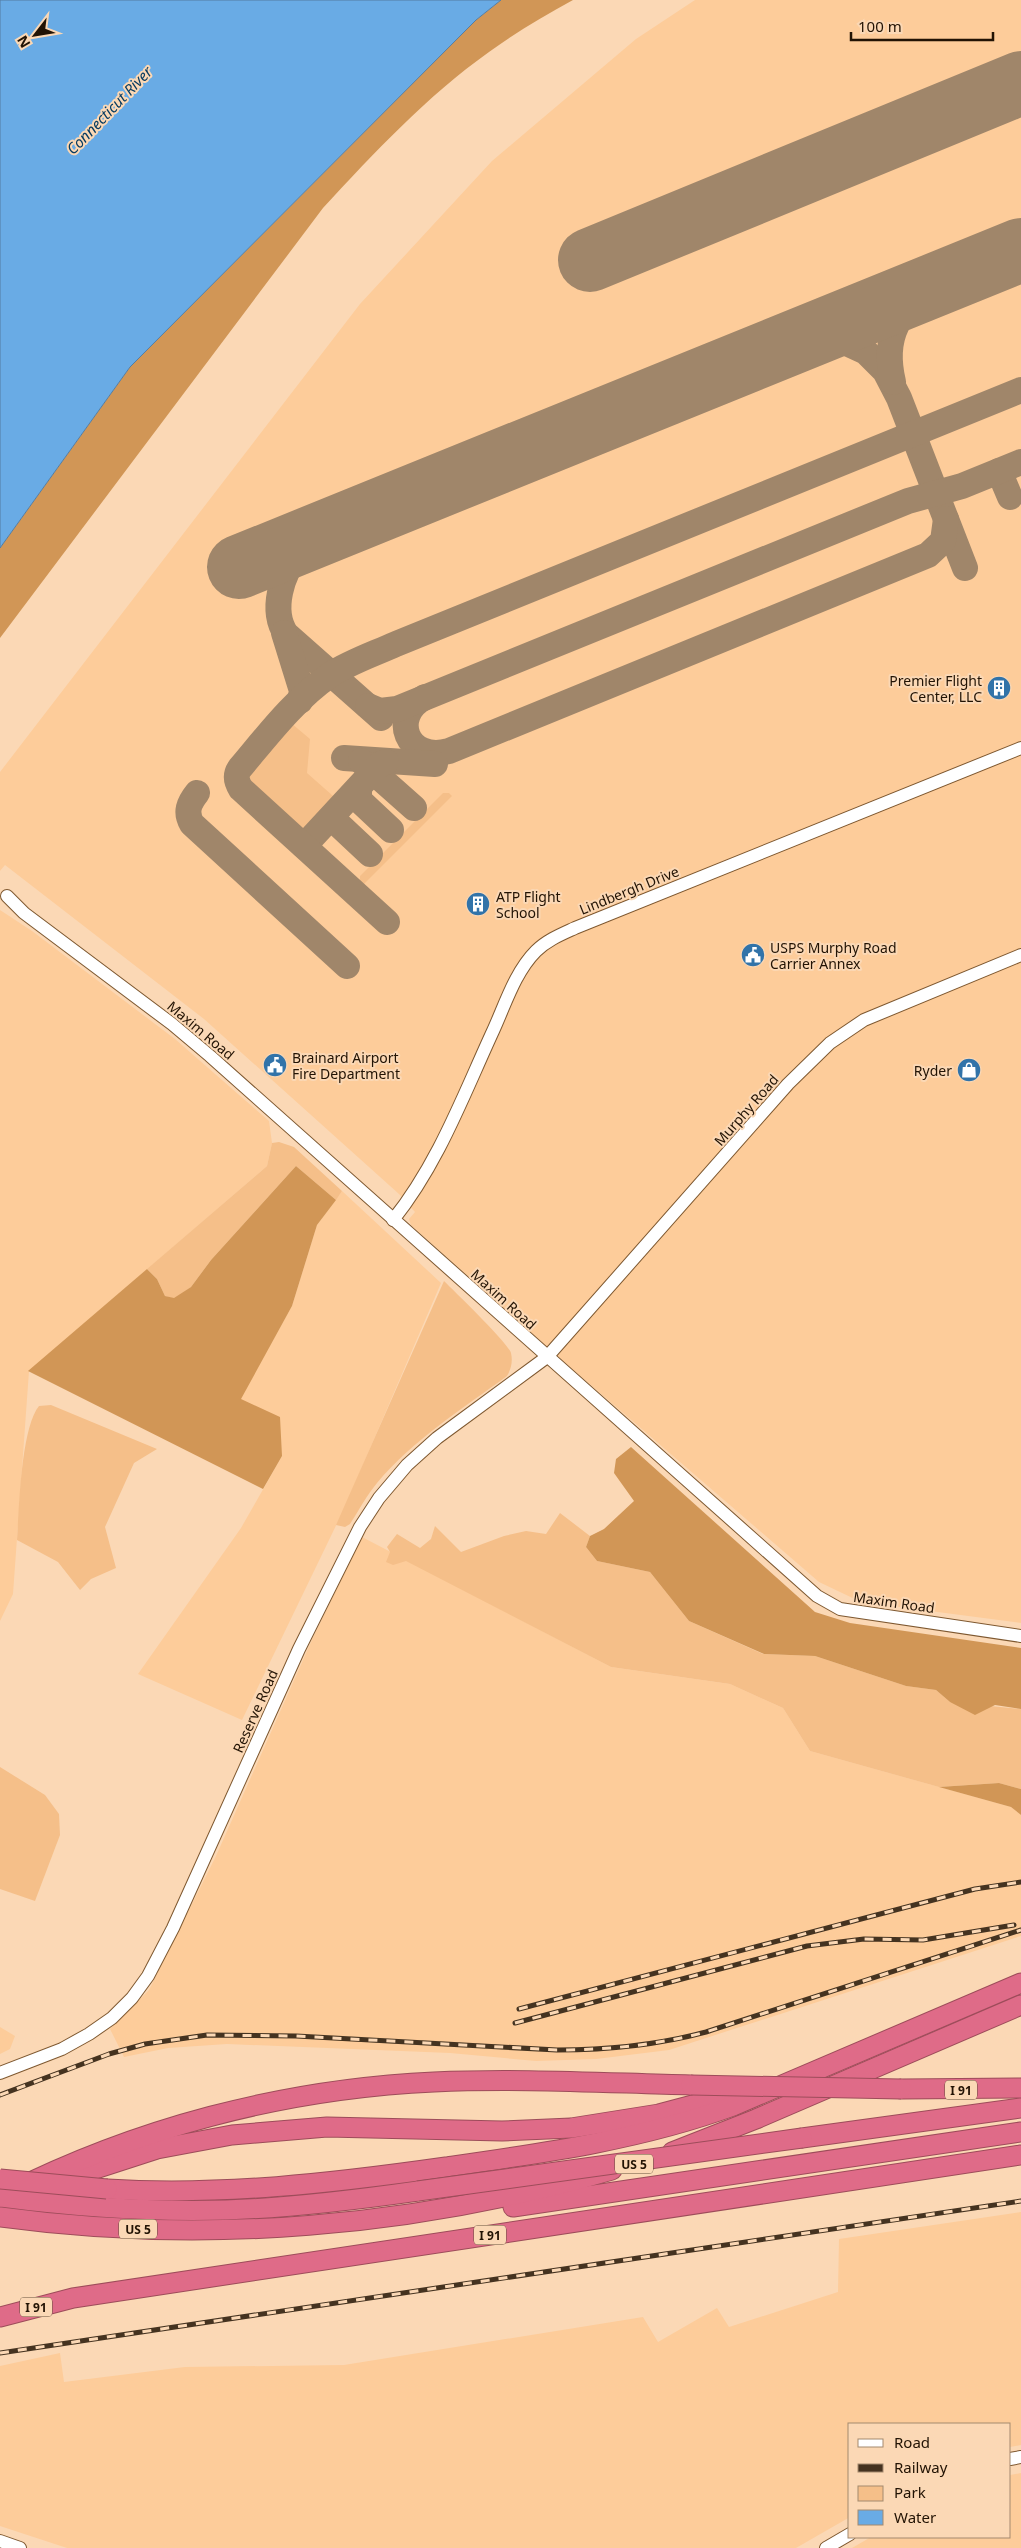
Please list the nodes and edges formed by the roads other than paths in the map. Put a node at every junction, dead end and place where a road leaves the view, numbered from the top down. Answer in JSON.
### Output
{"nodes":[{"id":1,"x":1021,"y":748,"type":"edge"},
{"id":2,"x":7,"y":896,"type":"dead end"},
{"id":3,"x":1021,"y":955,"type":"edge"},
{"id":4,"x":393,"y":1220,"type":"junction"},
{"id":5,"x":547,"y":1357,"type":"junction"},
{"id":6,"x":1021,"y":1636,"type":"edge"},
{"id":7,"x":1021,"y":1982,"type":"edge"},
{"id":8,"x":1021,"y":2005,"type":"edge"},
{"id":9,"x":877,"y":2044,"type":"junction"},
{"id":10,"x":0,"y":2073,"type":"edge"},
{"id":11,"x":1021,"y":2088,"type":"edge"},
{"id":12,"x":1021,"y":2108,"type":"edge"},
{"id":13,"x":1021,"y":2132,"type":"edge"},
{"id":14,"x":1021,"y":2155,"type":"edge"},
{"id":15,"x":1021,"y":2165,"type":"edge"},
{"id":16,"x":906,"y":2172,"type":"junction"},
{"id":17,"x":0,"y":2179,"type":"edge"},
{"id":18,"x":22,"y":2186,"type":"junction"},
{"id":19,"x":0,"y":2197,"type":"edge"},
{"id":20,"x":0,"y":2217,"type":"edge"},
{"id":21,"x":222,"y":2230,"type":"junction"},
{"id":22,"x":0,"y":2318,"type":"edge"},
{"id":23,"x":848,"y":2535,"type":"edge"},
{"id":24,"x":0,"y":2541,"type":"edge"},
{"id":25,"x":20,"y":2548,"type":"edge"},
{"id":26,"x":826,"y":2548,"type":"edge"}],
"edges":[{"from":1,"to":4,"type":"street","name":"Lindbergh Drive"},
{"from":2,"to":4,"type":"street","name":"Maxim Road"},
{"from":3,"to":5,"type":"street","name":"Murphy Road"},
{"from":4,"to":5,"type":"street","name":"Maxim Road"},
{"from":5,"to":6,"type":"street","name":"Maxim Road"},
{"from":5,"to":10,"type":"street","name":"Reserve Road"},
{"from":7,"to":9,"type":"highway","number":"US 5"},
{"from":8,"to":21,"type":"highway","number":"US 5"},
{"from":9,"to":17,"type":"highway","number":"US 5","bridge":true},
{"from":9,"to":18,"type":"highway","bridge":true},
{"from":11,"to":18,"type":"highway","number":"I 91","bridge":true},
{"from":12,"to":19,"type":"highway","bridge":true},
{"from":13,"to":21,"type":"highway"},
{"from":14,"to":16,"type":"highway","number":"I 91"},
{"from":15,"to":16,"type":"highway"},
{"from":16,"to":22,"type":"highway","number":"I 91"},
{"from":18,"to":19,"type":"highway","number":"I 91"},
{"from":20,"to":21,"type":"highway","number":"US 5"},
{"from":23,"to":26,"type":"street"},
{"from":24,"to":25,"type":"street"}]}
